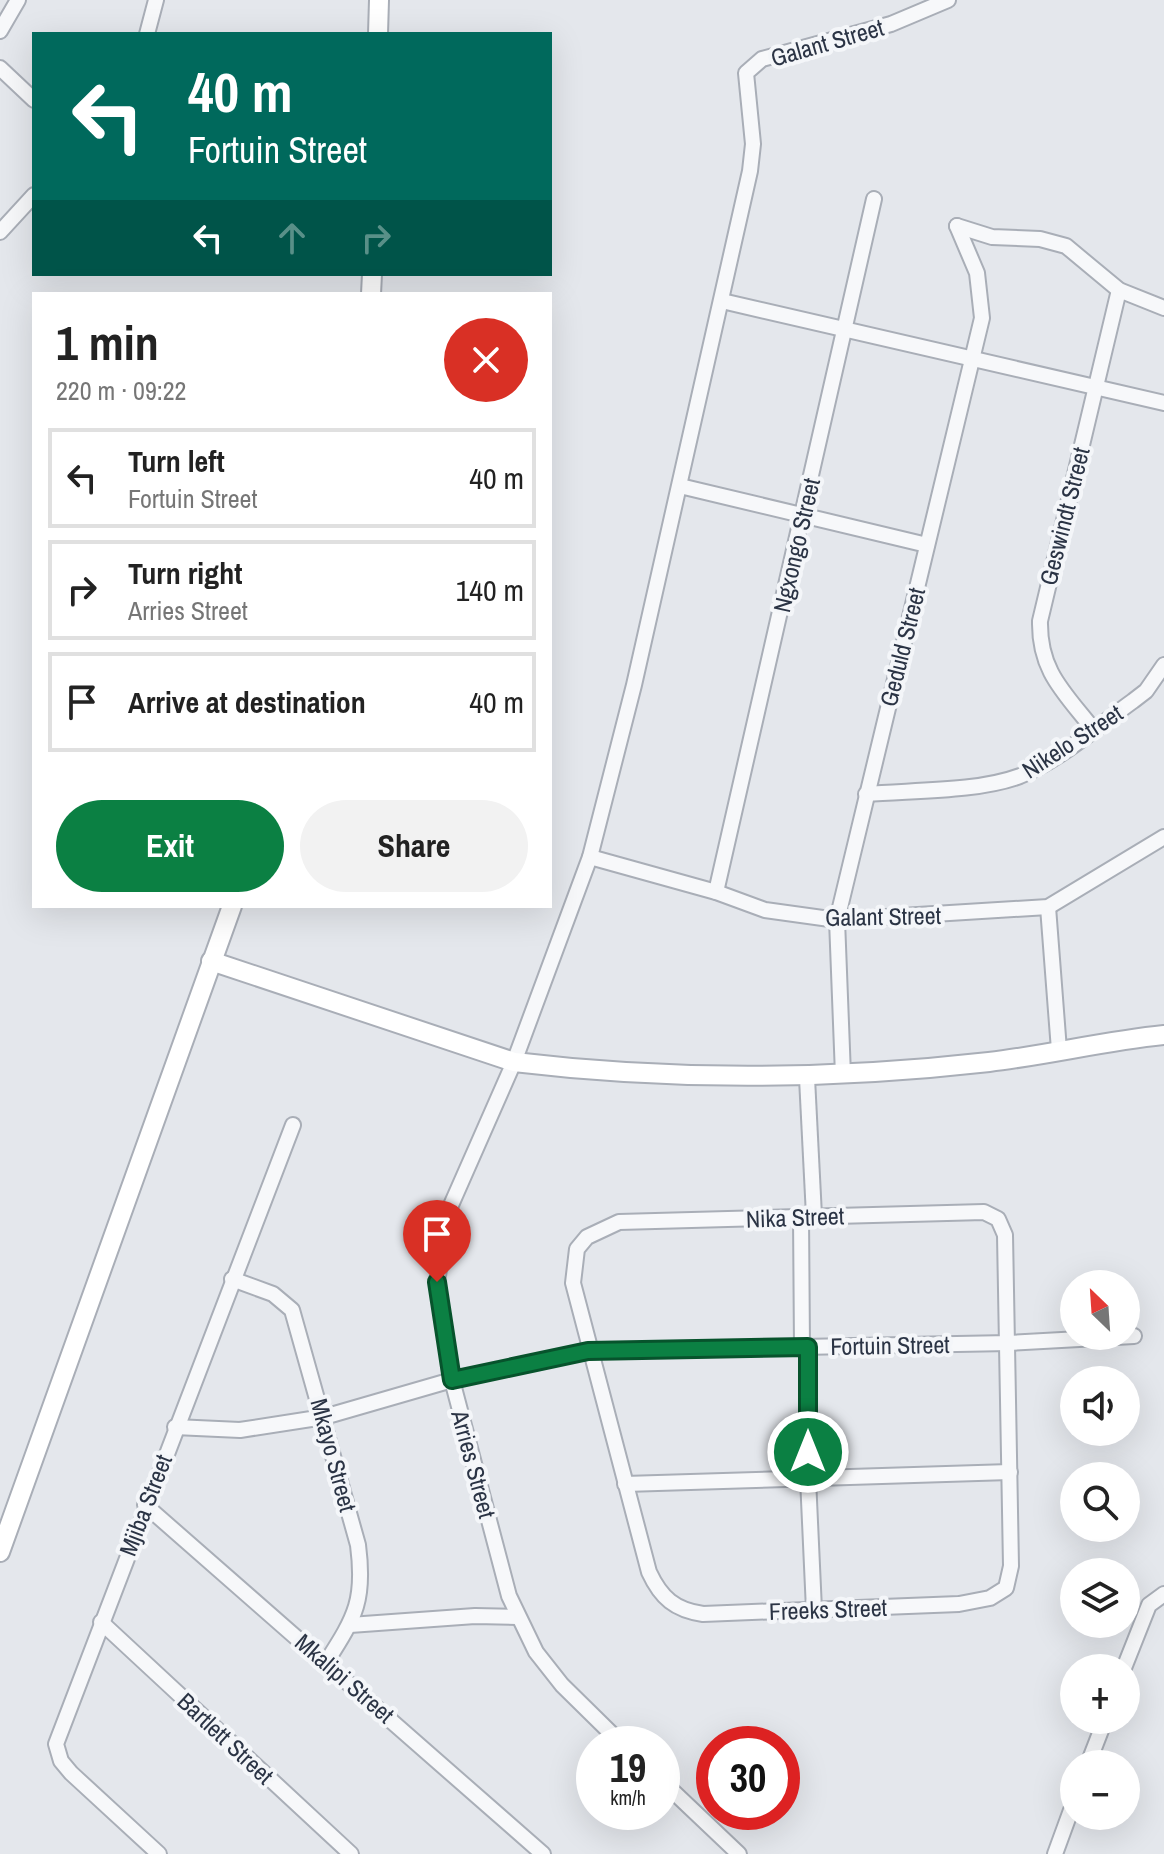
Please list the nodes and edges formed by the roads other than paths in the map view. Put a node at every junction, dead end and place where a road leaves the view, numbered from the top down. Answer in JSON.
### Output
{"nodes":[{"id":1,"x":18,"y":0,"type":"edge"},
{"id":2,"x":156,"y":0,"type":"edge"},
{"id":3,"x":379,"y":0,"type":"edge"},
{"id":4,"x":948,"y":0,"type":"edge"},
{"id":5,"x":0,"y":31,"type":"edge"},
{"id":6,"x":148,"y":32,"type":"edge"},
{"id":7,"x":378,"y":32,"type":"edge"},
{"id":8,"x":0,"y":68,"type":"edge"},
{"id":9,"x":32,"y":98,"type":"edge"},
{"id":10,"x":32,"y":197,"type":"edge"},
{"id":11,"x":874,"y":199,"type":"dead end"},
{"id":12,"x":0,"y":232,"type":"edge"},
{"id":13,"x":1119,"y":290,"type":"junction"},
{"id":14,"x":722,"y":301,"type":"junction"},
{"id":15,"x":1164,"y":308,"type":"edge"},
{"id":16,"x":846,"y":328,"type":"junction"},
{"id":17,"x":972,"y":359,"type":"junction"},
{"id":18,"x":1095,"y":386,"type":"junction"},
{"id":19,"x":1164,"y":403,"type":"edge"},
{"id":20,"x":680,"y":486,"type":"junction"},
{"id":21,"x":803,"y":513,"type":"junction"},
{"id":22,"x":927,"y":545,"type":"junction"},
{"id":23,"x":1164,"y":665,"type":"edge"},
{"id":24,"x":1093,"y":729,"type":"junction"},
{"id":25,"x":866,"y":794,"type":"junction"},
{"id":26,"x":1164,"y":837,"type":"edge"},
{"id":27,"x":590,"y":857,"type":"junction"},
{"id":28,"x":716,"y":892,"type":"junction"},
{"id":29,"x":1048,"y":907,"type":"junction"},
{"id":30,"x":231,"y":908,"type":"edge"},
{"id":31,"x":837,"y":920,"type":"junction"},
{"id":32,"x":211,"y":961,"type":"junction"},
{"id":33,"x":1156,"y":1036,"type":"edge"},
{"id":34,"x":1059,"y":1050,"type":"junction"},
{"id":35,"x":514,"y":1062,"type":"junction"},
{"id":36,"x":843,"y":1075,"type":"junction"},
{"id":37,"x":807,"y":1078,"type":"junction"},
{"id":38,"x":293,"y":1125,"type":"dead end"},
{"id":39,"x":807,"y":1216,"type":"junction"},
{"id":40,"x":232,"y":1279,"type":"junction"},
{"id":41,"x":1060,"y":1340,"type":"edge"},
{"id":42,"x":1009,"y":1343,"type":"junction"},
{"id":43,"x":805,"y":1347,"type":"junction"},
{"id":44,"x":588,"y":1351,"type":"junction"},
{"id":45,"x":452,"y":1380,"type":"junction"},
{"id":46,"x":324,"y":1417,"type":"junction"},
{"id":47,"x":175,"y":1427,"type":"junction"},
{"id":48,"x":1010,"y":1472,"type":"junction"},
{"id":49,"x":808,"y":1478,"type":"junction"},
{"id":50,"x":625,"y":1484,"type":"junction"},
{"id":51,"x":145,"y":1505,"type":"junction"},
{"id":52,"x":0,"y":1552,"type":"edge"},
{"id":53,"x":1164,"y":1594,"type":"edge"},
{"id":54,"x":814,"y":1610,"type":"junction"},
{"id":55,"x":517,"y":1617,"type":"junction"},
{"id":56,"x":101,"y":1622,"type":"junction"},
{"id":57,"x":350,"y":1625,"type":"junction"},
{"id":58,"x":1130,"y":1654,"type":"edge"},
{"id":59,"x":327,"y":1661,"type":"junction"},
{"id":60,"x":604,"y":1726,"type":"edge"},
{"id":61,"x":680,"y":1798,"type":"edge"},
{"id":62,"x":1064,"y":1830,"type":"edge"},
{"id":63,"x":159,"y":1854,"type":"edge"},
{"id":64,"x":351,"y":1854,"type":"edge"},
{"id":65,"x":543,"y":1854,"type":"edge"},
{"id":66,"x":739,"y":1854,"type":"edge"},
{"id":67,"x":1055,"y":1854,"type":"edge"}],
"edges":[{"from":1,"to":5,"type":"street"},
{"from":2,"to":6,"type":"street"},
{"from":3,"to":7,"type":"street"},
{"from":4,"to":14,"type":"street","name":"Galant Street"},
{"from":8,"to":9,"type":"street"},
{"from":10,"to":12,"type":"street"},
{"from":11,"to":16,"type":"street","name":"Ngxongo Street"},
{"from":13,"to":15,"type":"street"},
{"from":13,"to":17,"type":"street","name":"Geduld Street"},
{"from":13,"to":18,"type":"street","name":"Geswindt Street"},
{"from":14,"to":16,"type":"street"},
{"from":14,"to":20,"type":"street","name":"Galant Street"},
{"from":16,"to":17,"type":"street"},
{"from":16,"to":21,"type":"street","name":"Ngxongo Street"},
{"from":17,"to":18,"type":"street"},
{"from":17,"to":22,"type":"street","name":"Geduld Street"},
{"from":18,"to":19,"type":"street"},
{"from":18,"to":24,"type":"street","name":"Geswindt Street"},
{"from":20,"to":21,"type":"street"},
{"from":20,"to":27,"type":"street","name":"Galant Street"},
{"from":21,"to":22,"type":"street"},
{"from":21,"to":28,"type":"street","name":"Ngxongo Street"},
{"from":22,"to":25,"type":"street","name":"Geduld Street"},
{"from":23,"to":24,"type":"street","name":"Nikelo Street"},
{"from":24,"to":25,"type":"street","name":"Nikelo Street"},
{"from":25,"to":31,"type":"street","name":"Geduld Street"},
{"from":26,"to":29,"type":"street","name":"Galant Street"},
{"from":27,"to":28,"type":"street","name":"Galant Street"},
{"from":27,"to":35,"type":"street","name":"Galant Street"},
{"from":28,"to":31,"type":"street","name":"Galant Street"},
{"from":29,"to":31,"type":"street","name":"Galant Street"},
{"from":29,"to":34,"type":"street"},
{"from":30,"to":32,"type":"street"},
{"from":31,"to":36,"type":"street","name":"Geduld Street"},
{"from":32,"to":35,"type":"street"},
{"from":32,"to":52,"type":"street"},
{"from":33,"to":34,"type":"street"},
{"from":34,"to":36,"type":"street"},
{"from":35,"to":37,"type":"street"},
{"from":35,"to":45,"type":"street","name":"Arries Street"},
{"from":36,"to":37,"type":"street"},
{"from":37,"to":39,"type":"street"},
{"from":38,"to":40,"type":"street","name":"Mjiba Street"},
{"from":39,"to":42,"type":"street","name":"Nika Street"},
{"from":39,"to":43,"type":"street"},
{"from":39,"to":44,"type":"street","name":"Nika Street"},
{"from":40,"to":46,"type":"street","name":"Mkayo Street"},
{"from":40,"to":47,"type":"street","name":"Mjiba Street"},
{"from":41,"to":42,"type":"street","name":"Fortuin Street"},
{"from":42,"to":43,"type":"street","name":"Fortuin Street"},
{"from":42,"to":48,"type":"street","name":"Freeks Street"},
{"from":43,"to":44,"type":"street","name":"Fortuin Street"},
{"from":43,"to":49,"type":"street"},
{"from":44,"to":45,"type":"street","name":"Fortuin Street"},
{"from":44,"to":50,"type":"street","name":"Freeks Street"},
{"from":45,"to":46,"type":"street","name":"Fortuin Street"},
{"from":45,"to":55,"type":"street","name":"Arries Street"},
{"from":46,"to":47,"type":"street","name":"Fortuin Street"},
{"from":46,"to":57,"type":"street","name":"Mkayo Street"},
{"from":47,"to":51,"type":"street","name":"Mjiba Street"},
{"from":48,"to":49,"type":"street"},
{"from":48,"to":54,"type":"street","name":"Freeks Street"},
{"from":49,"to":50,"type":"street"},
{"from":49,"to":54,"type":"street"},
{"from":50,"to":54,"type":"street","name":"Freeks Street"},
{"from":51,"to":56,"type":"street","name":"Mjiba Street"},
{"from":51,"to":59,"type":"street","name":"Mkalipi Street"},
{"from":53,"to":58,"type":"street"},
{"from":55,"to":57,"type":"street"},
{"from":55,"to":60,"type":"street","name":"Arries Street"},
{"from":56,"to":63,"type":"street","name":"Mjiba Street"},
{"from":56,"to":64,"type":"street","name":"Bartlett Street"},
{"from":57,"to":59,"type":"street","name":"Mkayo Street"},
{"from":59,"to":65,"type":"street","name":"Mkalipi Street"},
{"from":61,"to":66,"type":"street"},
{"from":62,"to":67,"type":"street"}]}
